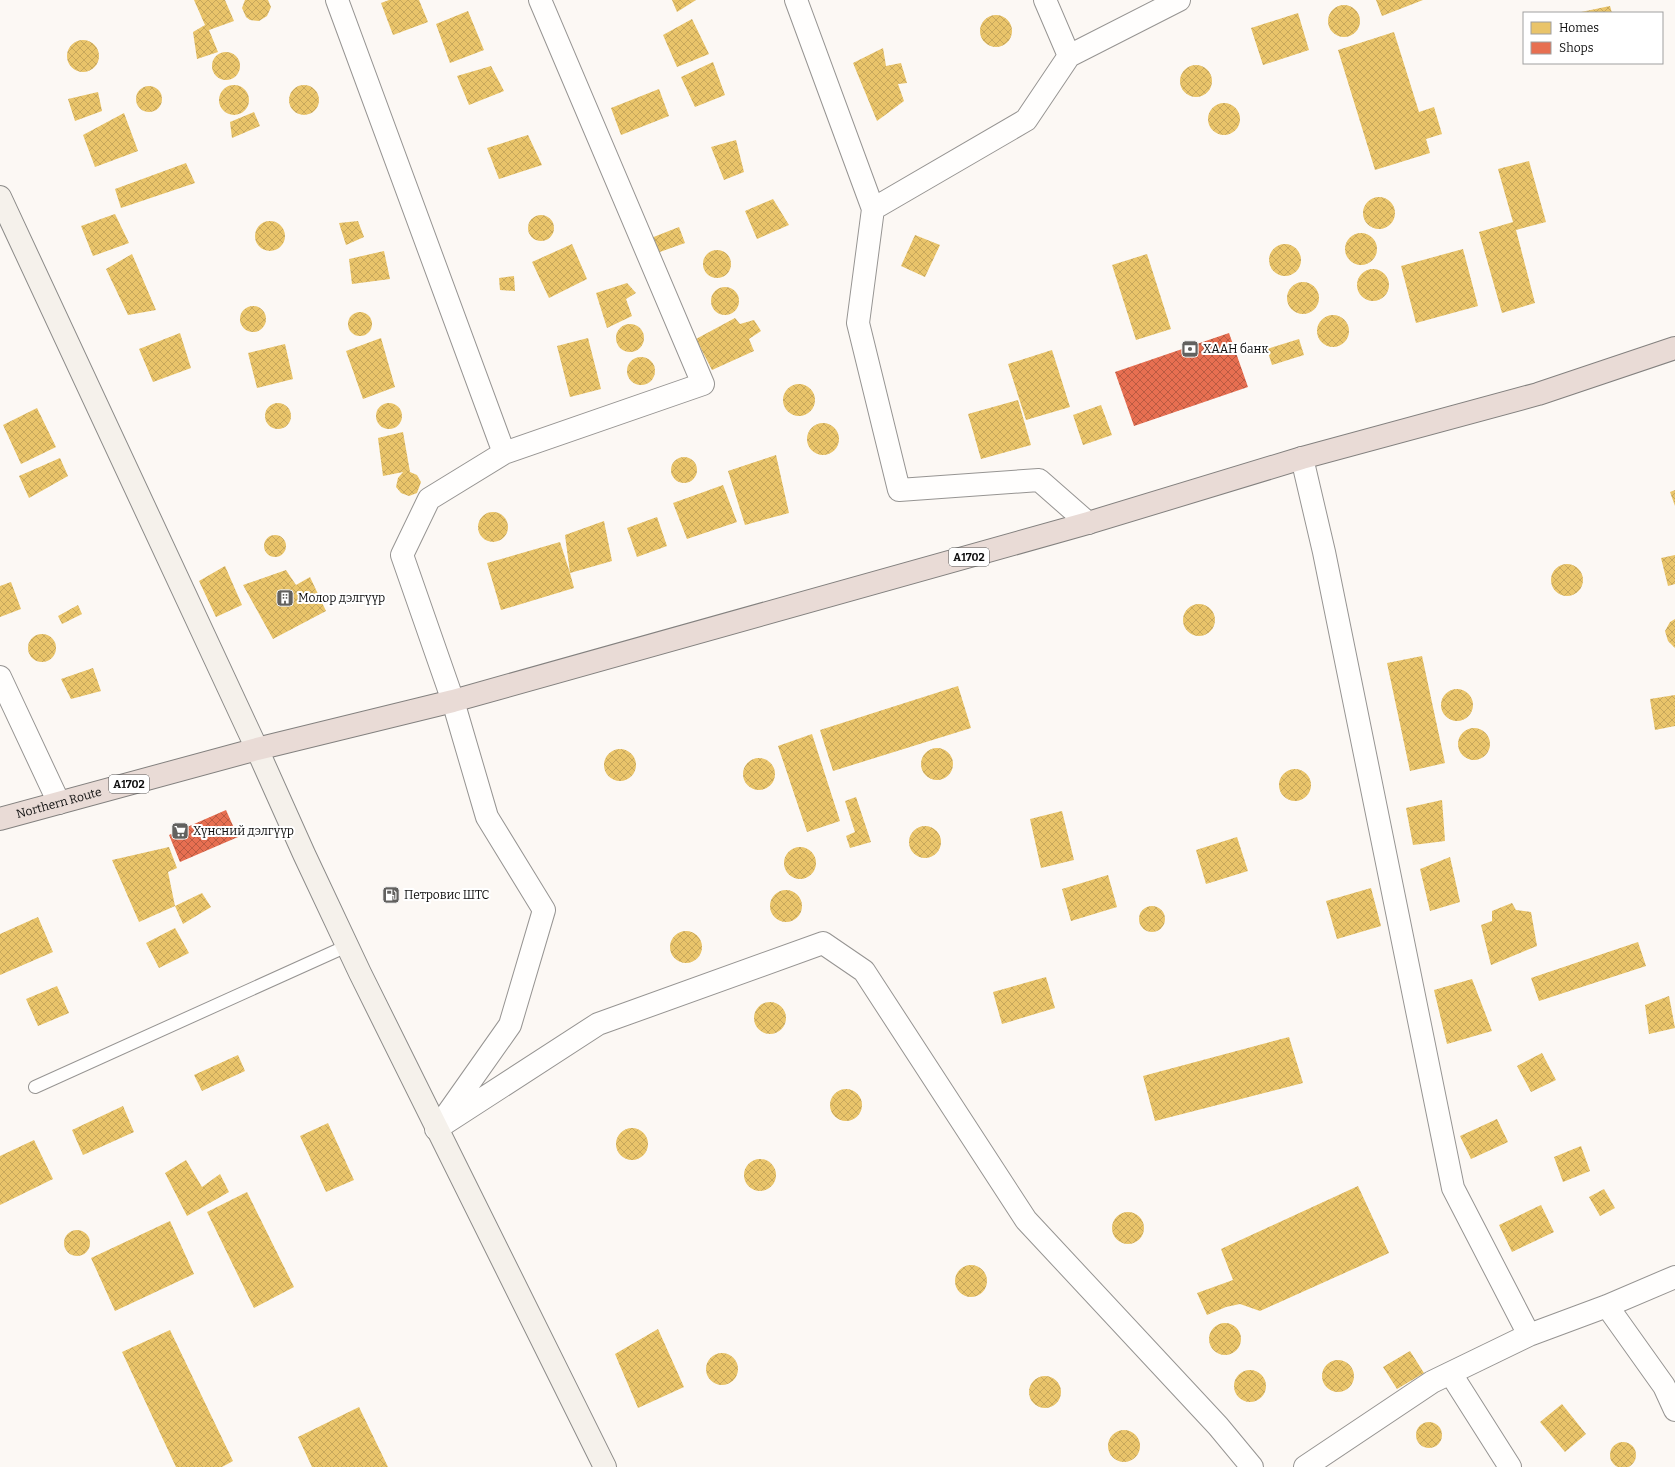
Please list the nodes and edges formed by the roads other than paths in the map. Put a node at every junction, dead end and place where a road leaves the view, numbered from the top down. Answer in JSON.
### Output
{"nodes":[{"id":1,"x":337,"y":0,"type":"edge"},
{"id":2,"x":540,"y":0,"type":"edge"},
{"id":3,"x":796,"y":0,"type":"edge"},
{"id":4,"x":1045,"y":0,"type":"edge"},
{"id":5,"x":1179,"y":0,"type":"edge"},
{"id":6,"x":1069,"y":56,"type":"junction"},
{"id":7,"x":0,"y":197,"type":"edge"},
{"id":8,"x":873,"y":209,"type":"junction"},
{"id":9,"x":1675,"y":348,"type":"edge"},
{"id":10,"x":504,"y":453,"type":"junction"},
{"id":11,"x":1302,"y":458,"type":"junction"},
{"id":12,"x":1088,"y":523,"type":"junction"},
{"id":13,"x":0,"y":677,"type":"edge"},
{"id":14,"x":453,"y":701,"type":"junction"},
{"id":15,"x":257,"y":749,"type":"junction"},
{"id":16,"x":59,"y":803,"type":"junction"},
{"id":17,"x":0,"y":819,"type":"edge"},
{"id":18,"x":347,"y":946,"type":"junction"},
{"id":19,"x":35,"y":1088,"type":"dead end"},
{"id":20,"x":436,"y":1129,"type":"junction"},
{"id":21,"x":1675,"y":1277,"type":"edge"},
{"id":22,"x":1607,"y":1306,"type":"junction"},
{"id":23,"x":1529,"y":1335,"type":"junction"},
{"id":24,"x":1451,"y":1374,"type":"junction"},
{"id":25,"x":1675,"y":1410,"type":"edge"},
{"id":26,"x":605,"y":1467,"type":"edge"},
{"id":27,"x":1252,"y":1467,"type":"edge"},
{"id":28,"x":1305,"y":1467,"type":"edge"},
{"id":29,"x":1510,"y":1467,"type":"edge"}],
"edges":[{"from":1,"to":10,"type":"street"},
{"from":2,"to":10,"type":"street"},
{"from":3,"to":8,"type":"street"},
{"from":4,"to":6,"type":"street"},
{"from":5,"to":6,"type":"street"},
{"from":6,"to":8,"type":"street"},
{"from":7,"to":15,"type":"street"},
{"from":8,"to":12,"type":"street"},
{"from":9,"to":11,"type":"highway","number":"A1702"},
{"from":10,"to":14,"type":"street"},
{"from":11,"to":12,"type":"highway","number":"A1702"},
{"from":11,"to":23,"type":"street"},
{"from":12,"to":14,"type":"highway","number":"A1702"},
{"from":13,"to":16,"type":"street"},
{"from":14,"to":15,"type":"highway","number":"A1702"},
{"from":14,"to":20,"type":"street"},
{"from":15,"to":16,"type":"highway","name":"Northern Route","number":"A1702"},
{"from":15,"to":18,"type":"street"},
{"from":16,"to":17,"type":"highway","name":"Northern Route","number":"A1702"},
{"from":18,"to":19,"type":"lane"},
{"from":18,"to":20,"type":"street"},
{"from":20,"to":26,"type":"street"},
{"from":20,"to":27,"type":"street"},
{"from":21,"to":22,"type":"street"},
{"from":22,"to":23,"type":"street"},
{"from":22,"to":25,"type":"street"},
{"from":23,"to":24,"type":"street"},
{"from":24,"to":28,"type":"street"},
{"from":24,"to":29,"type":"street"}]}
